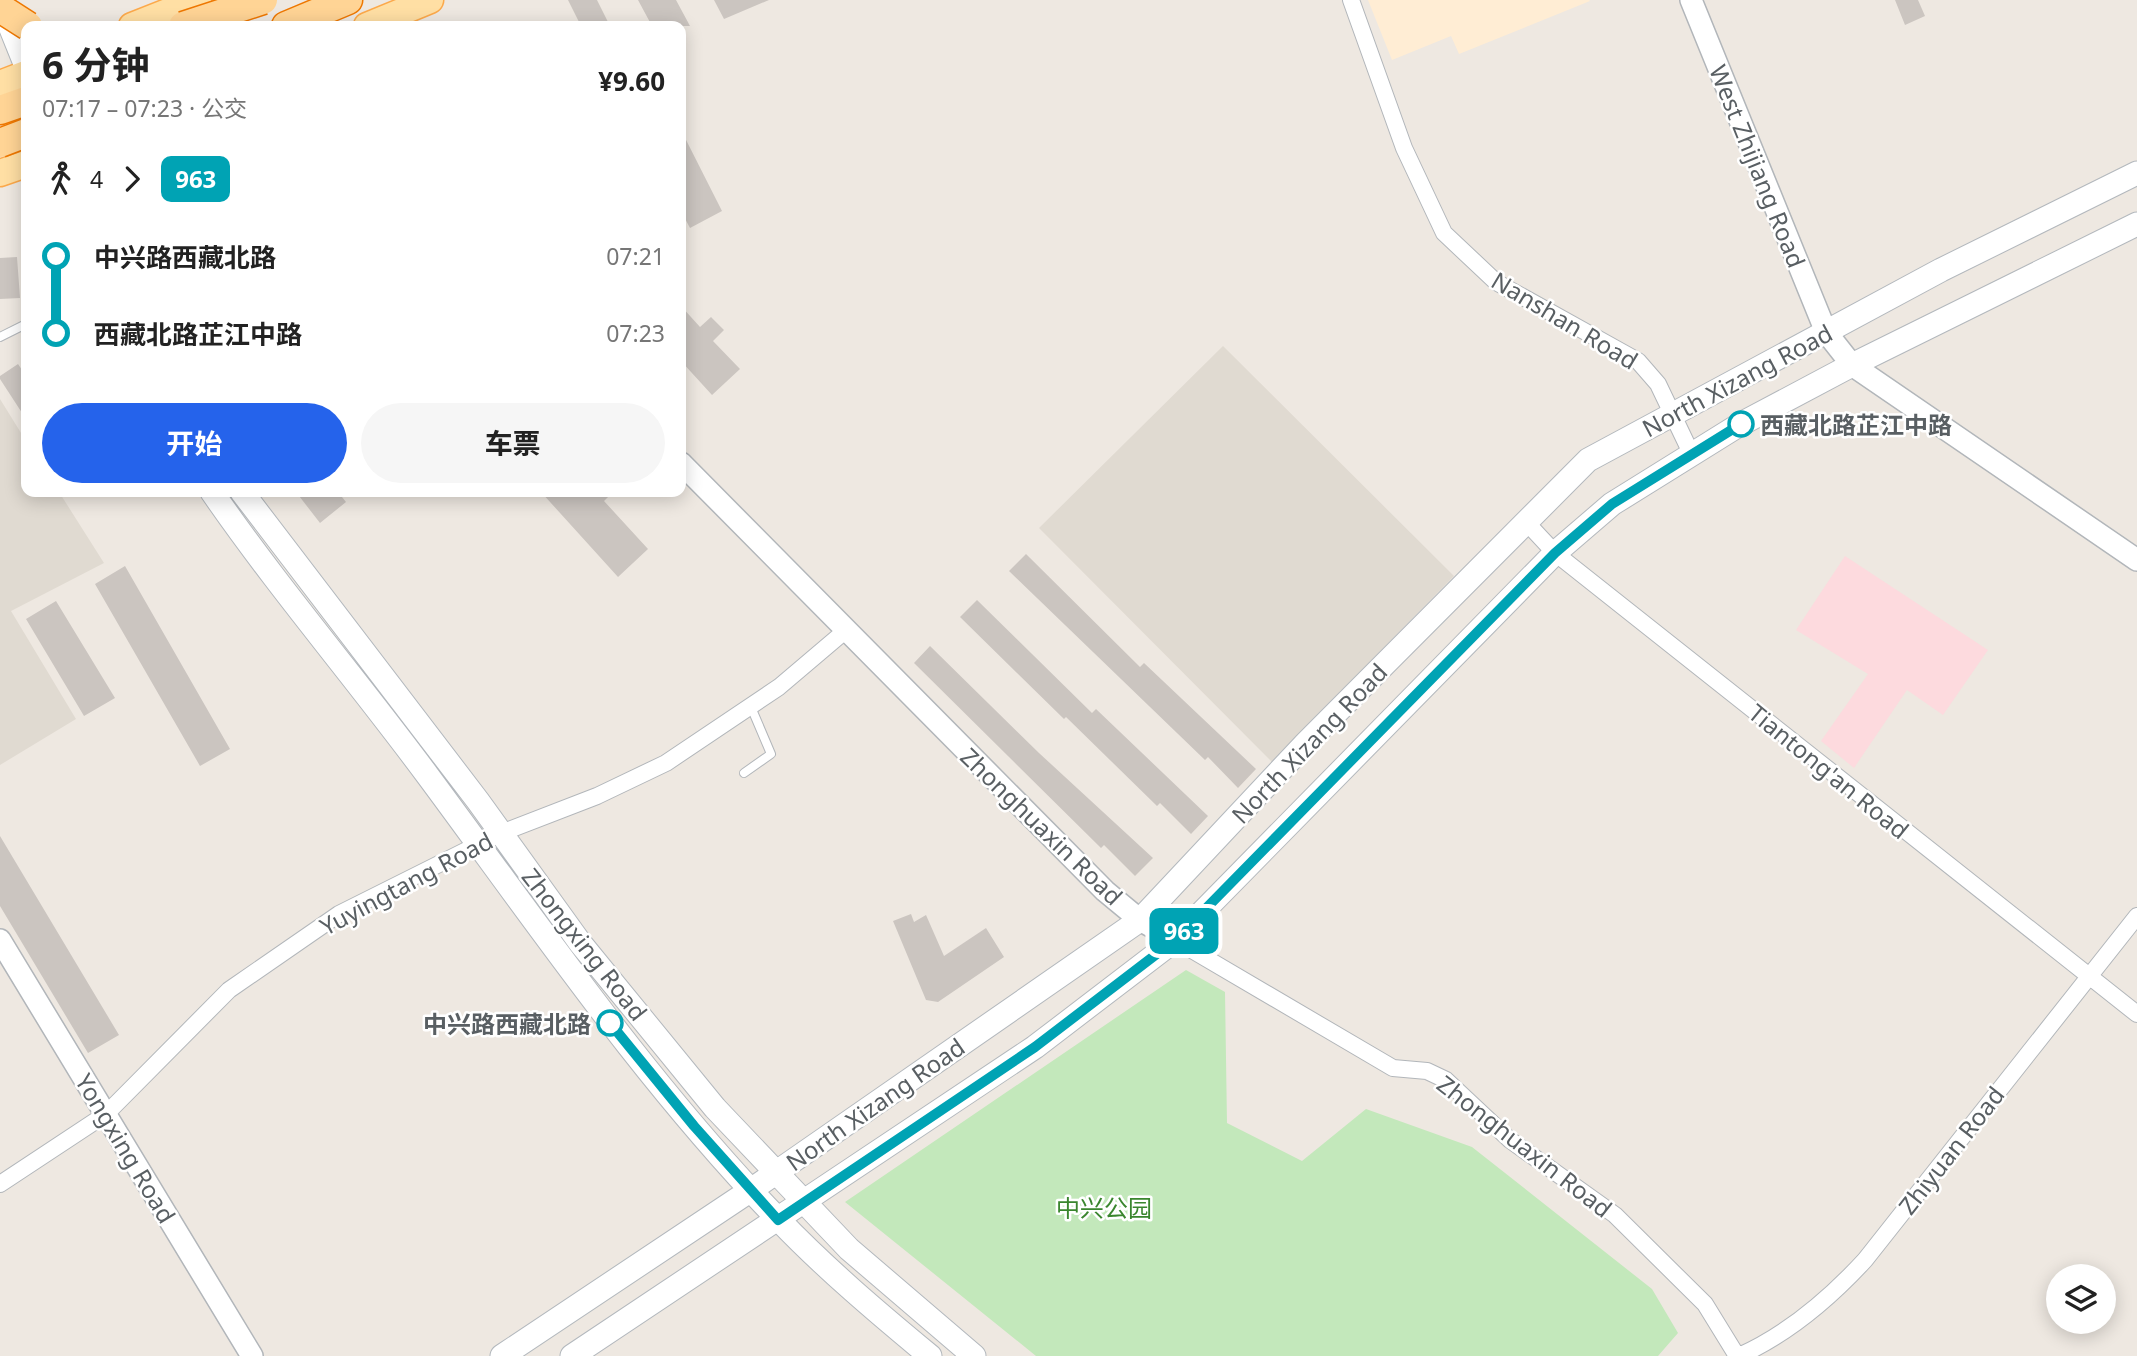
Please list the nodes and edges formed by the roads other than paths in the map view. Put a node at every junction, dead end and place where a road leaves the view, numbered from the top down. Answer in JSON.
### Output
{"nodes":[{"id":1,"x":198,"y":0,"type":"edge"},
{"id":2,"x":252,"y":0,"type":"edge"},
{"id":3,"x":262,"y":0,"type":"edge"},
{"id":4,"x":283,"y":0,"type":"edge"},
{"id":5,"x":348,"y":0,"type":"edge"},
{"id":6,"x":430,"y":0,"type":"edge"},
{"id":7,"x":1350,"y":0,"type":"edge"},
{"id":8,"x":1691,"y":0,"type":"edge"},
{"id":9,"x":0,"y":2,"type":"edge"},
{"id":10,"x":0,"y":8,"type":"edge"},
{"id":11,"x":385,"y":17,"type":"edge"},
{"id":12,"x":145,"y":21,"type":"edge"},
{"id":13,"x":198,"y":21,"type":"edge"},
{"id":14,"x":200,"y":21,"type":"edge"},
{"id":15,"x":230,"y":21,"type":"edge"},
{"id":16,"x":298,"y":21,"type":"edge"},
{"id":17,"x":21,"y":22,"type":"edge"},
{"id":18,"x":21,"y":54,"type":"edge"},
{"id":19,"x":21,"y":76,"type":"edge"},
{"id":20,"x":0,"y":84,"type":"edge"},
{"id":21,"x":21,"y":103,"type":"edge"},
{"id":22,"x":0,"y":111,"type":"edge"},
{"id":23,"x":21,"y":135,"type":"edge"},
{"id":24,"x":0,"y":143,"type":"edge"},
{"id":25,"x":18,"y":170,"type":"edge"},
{"id":26,"x":2137,"y":173,"type":"edge"},
{"id":27,"x":2137,"y":224,"type":"edge"},
{"id":28,"x":21,"y":326,"type":"edge"},
{"id":29,"x":1826,"y":332,"type":"junction"},
{"id":30,"x":0,"y":337,"type":"edge"},
{"id":31,"x":1852,"y":365,"type":"junction"},
{"id":32,"x":1671,"y":414,"type":"junction"},
{"id":33,"x":1691,"y":453,"type":"junction"},
{"id":34,"x":686,"y":468,"type":"edge"},
{"id":35,"x":215,"y":497,"type":"edge"},
{"id":36,"x":246,"y":497,"type":"edge"},
{"id":37,"x":1526,"y":522,"type":"junction"},
{"id":38,"x":1555,"y":553,"type":"junction"},
{"id":39,"x":2137,"y":560,"type":"edge"},
{"id":40,"x":845,"y":631,"type":"junction"},
{"id":41,"x":751,"y":707,"type":"junction"},
{"id":42,"x":744,"y":773,"type":"dead end"},
{"id":43,"x":501,"y":833,"type":"junction"},
{"id":44,"x":478,"y":845,"type":"junction"},
{"id":45,"x":2137,"y":916,"type":"edge"},
{"id":46,"x":1140,"y":920,"type":"junction"},
{"id":47,"x":0,"y":940,"type":"edge"},
{"id":48,"x":1175,"y":940,"type":"junction"},
{"id":49,"x":2088,"y":977,"type":"junction"},
{"id":50,"x":2137,"y":1014,"type":"edge"},
{"id":51,"x":106,"y":1114,"type":"junction"},
{"id":52,"x":776,"y":1173,"type":"junction"},
{"id":53,"x":0,"y":1184,"type":"edge"},
{"id":54,"x":751,"y":1190,"type":"junction"},
{"id":55,"x":803,"y":1203,"type":"junction"},
{"id":56,"x":778,"y":1220,"type":"junction"},
{"id":57,"x":252,"y":1356,"type":"edge"},
{"id":58,"x":502,"y":1356,"type":"edge"},
{"id":59,"x":572,"y":1356,"type":"edge"},
{"id":60,"x":930,"y":1356,"type":"edge"},
{"id":61,"x":974,"y":1356,"type":"edge"},
{"id":62,"x":1738,"y":1356,"type":"edge"}],
"edges":[{"from":1,"to":12,"type":"main road"},
{"from":2,"to":13,"type":"main road"},
{"from":3,"to":14,"type":"highway","bridge":true},
{"from":4,"to":15,"type":"highway"},
{"from":5,"to":16,"type":"highway"},
{"from":6,"to":11,"type":"main road"},
{"from":7,"to":32,"type":"street","name":"Nanshan Road"},
{"from":8,"to":29,"type":"street","name":"West Zhijiang Road"},
{"from":9,"to":18,"type":"main road"},
{"from":10,"to":17,"type":"highway","bridge":true},
{"from":19,"to":20,"type":"main road"},
{"from":21,"to":22,"type":"highway"},
{"from":22,"to":25,"type":"main road"},
{"from":23,"to":24,"type":"highway","bridge":true},
{"from":26,"to":29,"type":"main road","name":"North Xizang Road"},
{"from":27,"to":31,"type":"main road","name":"North Xizang Road"},
{"from":28,"to":30,"type":"lane"},
{"from":29,"to":31,"type":"street","name":"West Zhijiang Road"},
{"from":29,"to":32,"type":"main road","name":"North Xizang Road"},
{"from":31,"to":33,"type":"main road","name":"North Xizang Road"},
{"from":31,"to":39,"type":"street","name":"West Zhijiang Road"},
{"from":32,"to":33,"type":"street","name":"Nanshan Road"},
{"from":32,"to":37,"type":"main road","name":"North Xizang Road"},
{"from":33,"to":38,"type":"main road","name":"North Xizang Road"},
{"from":34,"to":40,"type":"street","name":"Zhonghuaxin Road"},
{"from":35,"to":44,"type":"main road","name":"Zhongxing Road"},
{"from":36,"to":43,"type":"main road","name":"Zhongxing Road"},
{"from":37,"to":38,"type":"street","name":"Tiantong'an Road"},
{"from":37,"to":46,"type":"main road","name":"North Xizang Road"},
{"from":38,"to":48,"type":"main road","name":"North Xizang Road"},
{"from":38,"to":49,"type":"street","name":"Tiantong'an Road"},
{"from":40,"to":41,"type":"street","name":"Yuyingtang Road"},
{"from":40,"to":46,"type":"street","name":"Zhonghuaxin Road"},
{"from":41,"to":42,"type":"lane"},
{"from":41,"to":43,"type":"street","name":"Yuyingtang Road"},
{"from":43,"to":44,"type":"street","name":"Yuyingtang Road"},
{"from":43,"to":52,"type":"main road","name":"Zhongxing Road"},
{"from":44,"to":51,"type":"street","name":"Yuyingtang Road"},
{"from":44,"to":54,"type":"main road","name":"Zhongxing Road"},
{"from":45,"to":49,"type":"street","name":"Zhiyuan Road"},
{"from":46,"to":48,"type":"street","name":"Zhonghuaxin Road"},
{"from":46,"to":52,"type":"main road","name":"North Xizang Road"},
{"from":47,"to":51,"type":"street","name":"Yongxing Road"},
{"from":48,"to":55,"type":"main road","name":"North Xizang Road"},
{"from":48,"to":62,"type":"street","name":"Zhonghuaxin Road"},
{"from":49,"to":50,"type":"street","name":"Tiantong'an Road"},
{"from":49,"to":62,"type":"street","name":"Zhiyuan Road"},
{"from":51,"to":53,"type":"street","name":"Yuyingtang Road"},
{"from":51,"to":57,"type":"street","name":"Yongxing Road"},
{"from":52,"to":54,"type":"main road","name":"North Xizang Road"},
{"from":52,"to":55,"type":"main road","name":"Zhongxing Road"},
{"from":54,"to":56,"type":"main road","name":"Zhongxing Road"},
{"from":54,"to":58,"type":"main road","name":"North Xizang Road"},
{"from":55,"to":56,"type":"main road","name":"North Xizang Road"},
{"from":55,"to":61,"type":"main road","name":"Zhongxing Road"},
{"from":56,"to":59,"type":"main road","name":"North Xizang Road"},
{"from":56,"to":60,"type":"main road","name":"Zhongxing Road"}]}
